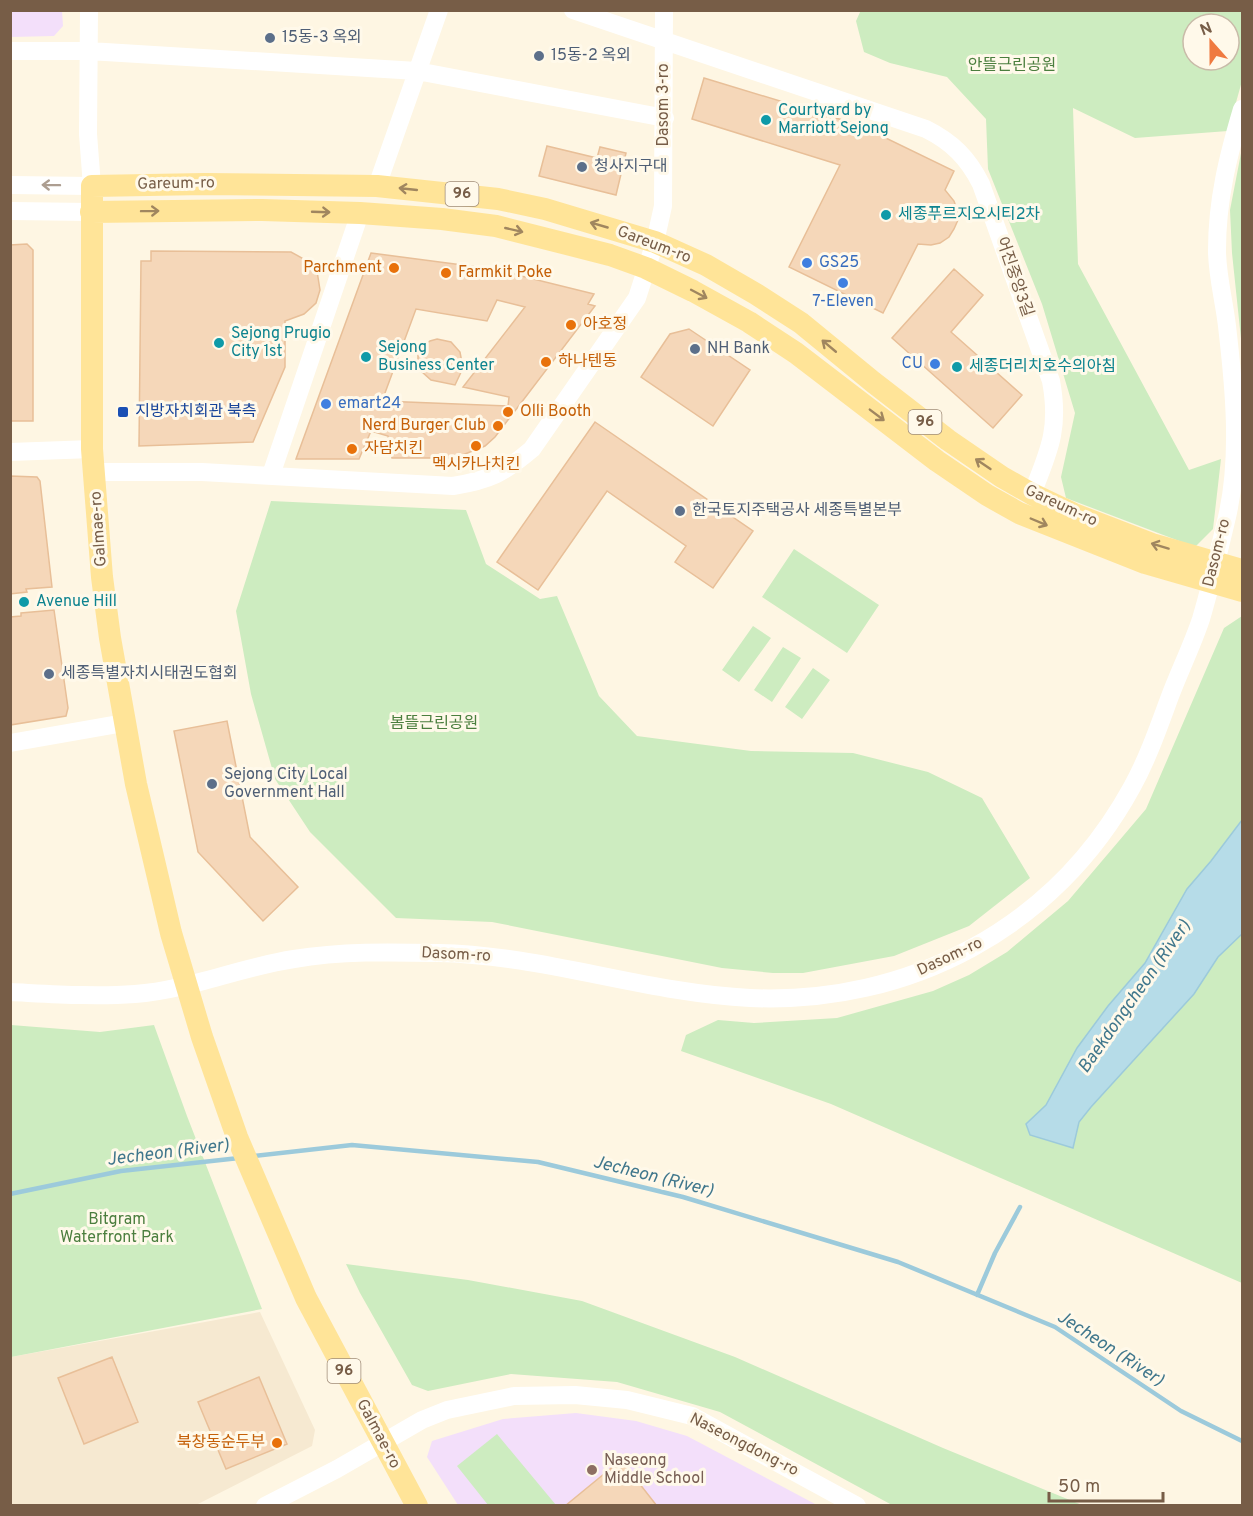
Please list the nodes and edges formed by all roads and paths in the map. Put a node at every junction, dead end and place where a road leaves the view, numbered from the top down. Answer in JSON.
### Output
{"nodes":[{"id":1,"x":89,"y":10,"type":"edge"},
{"id":2,"x":439,"y":10,"type":"edge"},
{"id":3,"x":573,"y":10,"type":"edge"},
{"id":4,"x":664,"y":10,"type":"edge"},
{"id":5,"x":664,"y":41,"type":"junction"},
{"id":6,"x":10,"y":51,"type":"edge"},
{"id":7,"x":88,"y":51,"type":"junction"},
{"id":8,"x":417,"y":71,"type":"junction"},
{"id":9,"x":1242,"y":109,"type":"edge"},
{"id":10,"x":664,"y":118,"type":"junction"},
{"id":11,"x":10,"y":185,"type":"edge"},
{"id":12,"x":92,"y":186,"type":"junction"},
{"id":13,"x":377,"y":186,"type":"junction"},
{"id":14,"x":10,"y":211,"type":"edge"},
{"id":15,"x":91,"y":212,"type":"junction"},
{"id":16,"x":360,"y":213,"type":"junction"},
{"id":17,"x":655,"y":242,"type":"junction"},
{"id":18,"x":646,"y":268,"type":"junction"},
{"id":19,"x":92,"y":449,"type":"junction"},
{"id":20,"x":10,"y":452,"type":"edge"},
{"id":21,"x":94,"y":472,"type":"junction"},
{"id":22,"x":271,"y":475,"type":"junction"},
{"id":23,"x":1032,"y":494,"type":"junction"},
{"id":24,"x":1242,"y":570,"type":"edge"},
{"id":25,"x":1213,"y":572,"type":"junction"},
{"id":26,"x":1242,"y":591,"type":"edge"},
{"id":27,"x":124,"y":723,"type":"junction"},
{"id":28,"x":10,"y":743,"type":"edge"},
{"id":29,"x":185,"y":986,"type":"junction"},
{"id":30,"x":10,"y":992,"type":"edge"},
{"id":31,"x":383,"y":1443,"type":"junction"},
{"id":32,"x":249,"y":1506,"type":"edge"},
{"id":33,"x":259,"y":1506,"type":"edge"},
{"id":34,"x":265,"y":1506,"type":"edge"},
{"id":35,"x":417,"y":1506,"type":"edge"},
{"id":36,"x":857,"y":1506,"type":"edge"}],
"edges":[{"from":1,"to":7,"type":"street","name":"Galmae-ro"},
{"from":2,"to":8,"type":"street"},
{"from":3,"to":5,"type":"street","name":"어진중앙3길"},
{"from":4,"to":5,"type":"street","name":"Dasom 3-ro"},
{"from":5,"to":10,"type":"street","name":"Dasom 3-ro"},
{"from":5,"to":23,"type":"street","name":"어진중앙3길"},
{"from":6,"to":7,"type":"street"},
{"from":7,"to":8,"type":"street"},
{"from":7,"to":12,"type":"street","name":"Galmae-ro"},
{"from":8,"to":10,"type":"street"},
{"from":8,"to":13,"type":"street"},
{"from":9,"to":25,"type":"street","name":"Dasom-ro"},
{"from":10,"to":17,"type":"street","name":"Dasom 3-ro"},
{"from":12,"to":11,"type":"street","name":"Gareum-ro","one_way":true},
{"from":12,"to":13,"type":"main road","name":"Gareum-ro","number":"96"},
{"from":12,"to":15,"type":"main road","name":"Galmae-ro","number":"96"},
{"from":17,"to":13,"type":"main road","name":"Gareum-ro","number":"96","one_way":true},
{"from":14,"to":15,"type":"street","name":"Gareum-ro"},
{"from":15,"to":16,"type":"main road","name":"Gareum-ro","number":"96","one_way":true},
{"from":15,"to":19,"type":"main road","name":"Galmae-ro","number":"96"},
{"from":16,"to":18,"type":"main road","name":"Gareum-ro","number":"96","one_way":true},
{"from":16,"to":22,"type":"street"},
{"from":17,"to":18,"type":"street","name":"Dasom 3-ro"},
{"from":23,"to":17,"type":"main road","name":"Gareum-ro","number":"96","one_way":true},
{"from":18,"to":22,"type":"street","name":"Dasom 3-ro"},
{"from":18,"to":25,"type":"main road","name":"Gareum-ro","number":"96","one_way":true},
{"from":19,"to":20,"type":"street"},
{"from":19,"to":21,"type":"main road","name":"Galmae-ro","number":"96"},
{"from":21,"to":22,"type":"street","name":"Dasom 3-ro"},
{"from":21,"to":27,"type":"main road","name":"Galmae-ro","number":"96"},
{"from":25,"to":23,"type":"main road","name":"Gareum-ro","number":"96","one_way":true},
{"from":24,"to":25,"type":"main road","number":"96"},
{"from":25,"to":26,"type":"main road","number":"96"},
{"from":25,"to":29,"type":"street","name":"Dasom-ro"},
{"from":27,"to":28,"type":"street"},
{"from":27,"to":29,"type":"main road","name":"Galmae-ro","number":"96"},
{"from":29,"to":30,"type":"street","name":"Dasom-ro"},
{"from":29,"to":31,"type":"main road","name":"Galmae-ro","number":"96"},
{"from":31,"to":34,"type":"street","name":"Naseongdong-ro"},
{"from":31,"to":35,"type":"main road","name":"Galmae-ro","number":"96"},
{"from":31,"to":36,"type":"street","name":"Naseongdong-ro"},
{"from":32,"to":33,"type":"street"}]}
